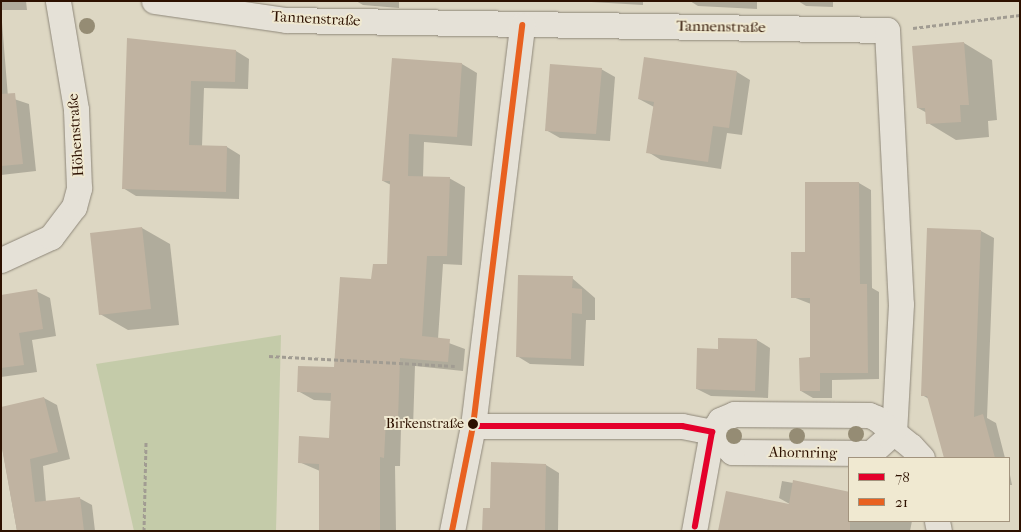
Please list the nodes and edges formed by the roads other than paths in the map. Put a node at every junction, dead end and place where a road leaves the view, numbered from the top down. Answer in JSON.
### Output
{"nodes":[{"id":1,"x":58,"y":1,"type":"edge"},
{"id":2,"x":154,"y":1,"type":"edge"},
{"id":3,"x":522,"y":25,"type":"junction"},
{"id":4,"x":1,"y":260,"type":"edge"},
{"id":5,"x":473,"y":426,"type":"junction"},
{"id":6,"x":712,"y":432,"type":"junction"},
{"id":7,"x":894,"y":432,"type":"junction"},
{"id":8,"x":921,"y":457,"type":"edge"},
{"id":9,"x":452,"y":531,"type":"edge"},
{"id":10,"x":694,"y":531,"type":"edge"}],
"edges":[{"from":1,"to":4,"type":"street","name":"Höhenstraße"},
{"from":2,"to":3,"type":"street","name":"Tannenstraße"},
{"from":3,"to":5,"type":"street"},
{"from":3,"to":7,"type":"street","name":"Tannenstraße"},
{"from":5,"to":6,"type":"street"},
{"from":5,"to":9,"type":"street"},
{"from":6,"to":7,"type":"street"},
{"from":6,"to":7,"type":"street","name":"Ahornring"},
{"from":6,"to":10,"type":"street"},
{"from":7,"to":8,"type":"street"}]}
